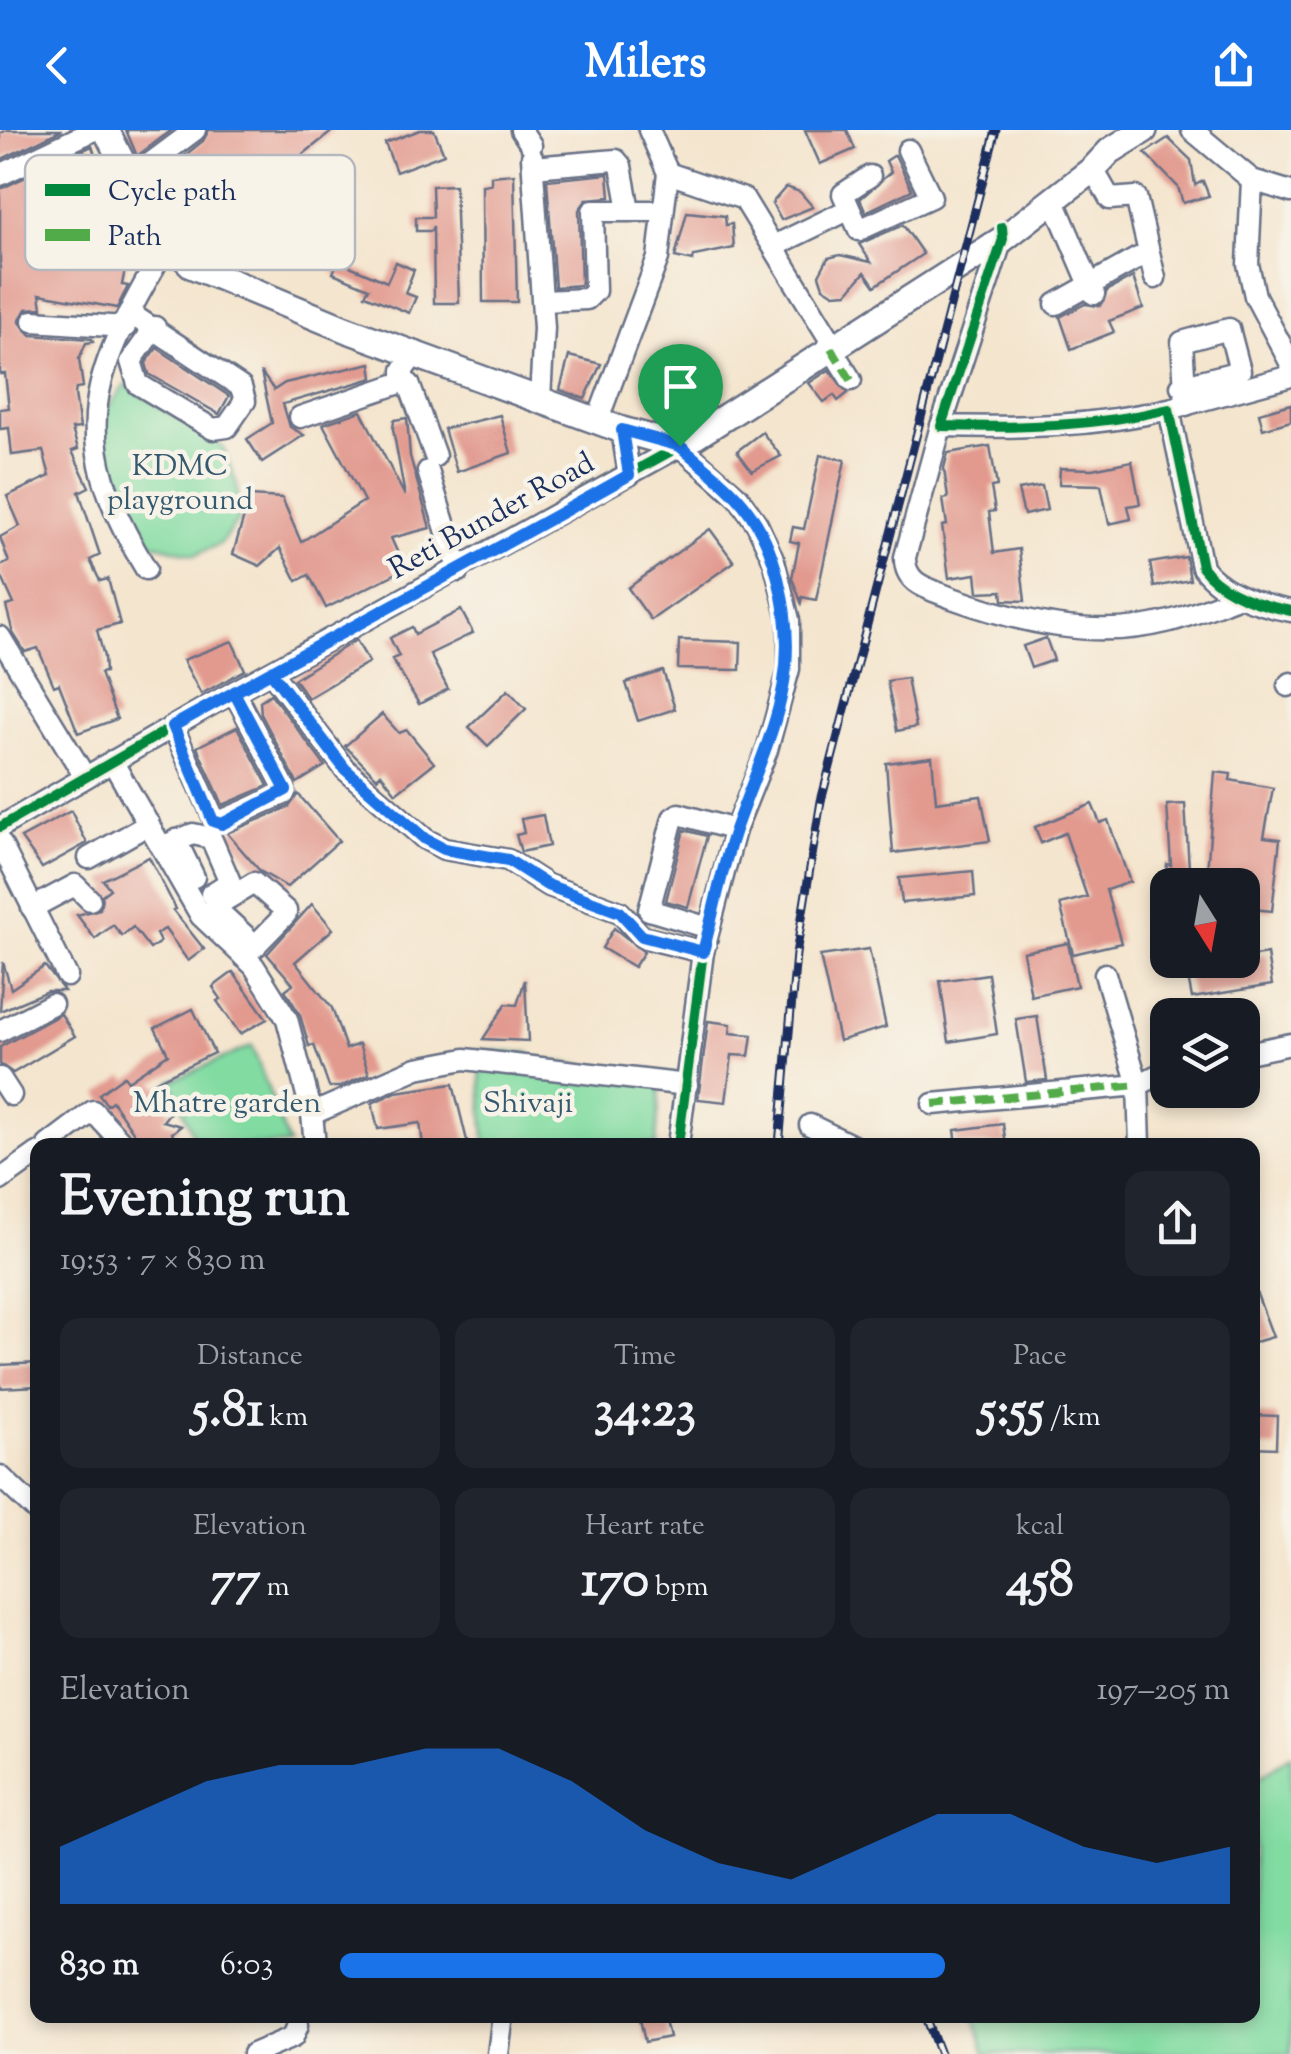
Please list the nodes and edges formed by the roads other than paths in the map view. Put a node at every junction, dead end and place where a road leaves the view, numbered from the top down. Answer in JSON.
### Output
{"nodes":[{"id":1,"x":94,"y":130,"type":"edge"},
{"id":2,"x":106,"y":130,"type":"edge"},
{"id":3,"x":195,"y":130,"type":"edge"},
{"id":4,"x":649,"y":130,"type":"edge"},
{"id":5,"x":1144,"y":130,"type":"edge"},
{"id":6,"x":1207,"y":134,"type":"edge"},
{"id":7,"x":529,"y":150,"type":"edge"},
{"id":8,"x":908,"y":150,"type":"dead end"},
{"id":9,"x":42,"y":155,"type":"edge"},
{"id":10,"x":120,"y":155,"type":"edge"},
{"id":11,"x":161,"y":155,"type":"edge"},
{"id":12,"x":1102,"y":160,"type":"junction"},
{"id":13,"x":25,"y":163,"type":"edge"},
{"id":14,"x":668,"y":173,"type":"junction"},
{"id":15,"x":0,"y":175,"type":"edge"},
{"id":16,"x":870,"y":176,"type":"dead end"},
{"id":17,"x":1252,"y":180,"type":"junction"},
{"id":18,"x":1291,"y":192,"type":"edge"},
{"id":19,"x":1054,"y":201,"type":"junction"},
{"id":20,"x":629,"y":210,"type":"junction"},
{"id":21,"x":848,"y":210,"type":"junction"},
{"id":22,"x":663,"y":211,"type":"junction"},
{"id":23,"x":1002,"y":233,"type":"junction"},
{"id":24,"x":776,"y":245,"type":"junction"},
{"id":25,"x":1138,"y":258,"type":"dead end"},
{"id":26,"x":154,"y":270,"type":"edge"},
{"id":27,"x":202,"y":270,"type":"edge"},
{"id":28,"x":1154,"y":278,"type":"dead end"},
{"id":29,"x":1092,"y":289,"type":"junction"},
{"id":30,"x":542,"y":301,"type":"junction"},
{"id":31,"x":1056,"y":304,"type":"dead end"},
{"id":32,"x":34,"y":321,"type":"dead end"},
{"id":33,"x":128,"y":321,"type":"junction"},
{"id":34,"x":155,"y":328,"type":"junction"},
{"id":35,"x":832,"y":347,"type":"junction"},
{"id":36,"x":416,"y":352,"type":"junction"},
{"id":37,"x":1291,"y":364,"type":"edge"},
{"id":38,"x":1291,"y":376,"type":"edge"},
{"id":39,"x":852,"y":380,"type":"dead end"},
{"id":40,"x":403,"y":382,"type":"junction"},
{"id":41,"x":540,"y":400,"type":"junction"},
{"id":42,"x":1178,"y":400,"type":"junction"},
{"id":43,"x":300,"y":417,"type":"dead end"},
{"id":44,"x":610,"y":424,"type":"junction"},
{"id":45,"x":941,"y":426,"type":"junction"},
{"id":46,"x":680,"y":446,"type":"junction"},
{"id":47,"x":629,"y":475,"type":"junction"},
{"id":48,"x":146,"y":570,"type":"dead end"},
{"id":49,"x":459,"y":571,"type":"junction"},
{"id":50,"x":1240,"y":596,"type":"junction"},
{"id":51,"x":1291,"y":611,"type":"edge"},
{"id":52,"x":0,"y":638,"type":"edge"},
{"id":53,"x":271,"y":672,"type":"junction"},
{"id":54,"x":234,"y":692,"type":"junction"},
{"id":55,"x":173,"y":726,"type":"junction"},
{"id":56,"x":112,"y":761,"type":"junction"},
{"id":57,"x":85,"y":777,"type":"junction"},
{"id":58,"x":149,"y":824,"type":"junction"},
{"id":59,"x":0,"y":828,"type":"edge"},
{"id":60,"x":735,"y":830,"type":"junction"},
{"id":61,"x":0,"y":842,"type":"edge"},
{"id":62,"x":89,"y":858,"type":"dead end"},
{"id":63,"x":90,"y":900,"type":"dead end"},
{"id":64,"x":32,"y":908,"type":"junction"},
{"id":65,"x":710,"y":928,"type":"junction"},
{"id":66,"x":703,"y":952,"type":"junction"},
{"id":67,"x":1105,"y":974,"type":"dead end"},
{"id":68,"x":66,"y":976,"type":"dead end"},
{"id":69,"x":52,"y":1004,"type":"dead end"},
{"id":70,"x":0,"y":1031,"type":"edge"},
{"id":71,"x":1291,"y":1044,"type":"edge"},
{"id":72,"x":1260,"y":1050,"type":"edge"},
{"id":73,"x":1150,"y":1075,"type":"edge"},
{"id":74,"x":687,"y":1085,"type":"junction"},
{"id":75,"x":1138,"y":1085,"type":"junction"},
{"id":76,"x":933,"y":1104,"type":"dead end"},
{"id":77,"x":312,"y":1114,"type":"junction"},
{"id":78,"x":810,"y":1124,"type":"dead end"},
{"id":79,"x":57,"y":1138,"type":"edge"},
{"id":80,"x":118,"y":1138,"type":"edge"},
{"id":81,"x":314,"y":1138,"type":"edge"},
{"id":82,"x":679,"y":1138,"type":"edge"},
{"id":83,"x":837,"y":1138,"type":"edge"},
{"id":84,"x":1140,"y":1138,"type":"edge"},
{"id":85,"x":30,"y":1159,"type":"edge"},
{"id":86,"x":0,"y":1180,"type":"edge"},
{"id":87,"x":5,"y":1488,"type":"edge"},
{"id":88,"x":30,"y":1506,"type":"edge"},
{"id":89,"x":298,"y":2023,"type":"edge"},
{"id":90,"x":502,"y":2023,"type":"edge"},
{"id":91,"x":253,"y":2054,"type":"edge"},
{"id":92,"x":498,"y":2054,"type":"edge"}],
"edges":[{"from":1,"to":9,"type":"street"},
{"from":2,"to":10,"type":"main road"},
{"from":3,"to":11,"type":"street"},
{"from":4,"to":14,"type":"street"},
{"from":5,"to":12,"type":"main road","name":"Reti Bunder Road"},
{"from":6,"to":17,"type":"street"},
{"from":7,"to":20,"type":"street"},
{"from":7,"to":30,"type":"street"},
{"from":8,"to":21,"type":"street"},
{"from":12,"to":19,"type":"main road","name":"Reti Bunder Road"},
{"from":12,"to":23,"type":"main road"},
{"from":12,"to":28,"type":"street"},
{"from":13,"to":15,"type":"street"},
{"from":14,"to":22,"type":"street"},
{"from":14,"to":24,"type":"street"},
{"from":16,"to":21,"type":"street"},
{"from":17,"to":18,"type":"street"},
{"from":17,"to":37,"type":"street"},
{"from":19,"to":23,"type":"main road","name":"Reti Bunder Road"},
{"from":19,"to":29,"type":"street"},
{"from":20,"to":22,"type":"street"},
{"from":20,"to":30,"type":"street"},
{"from":21,"to":24,"type":"street"},
{"from":22,"to":44,"type":"street"},
{"from":23,"to":35,"type":"main road","name":"Reti Bunder Road"},
{"from":23,"to":45,"type":"street"},
{"from":24,"to":35,"type":"street"},
{"from":25,"to":29,"type":"street"},
{"from":26,"to":33,"type":"street"},
{"from":27,"to":36,"type":"main road"},
{"from":29,"to":31,"type":"street"},
{"from":30,"to":41,"type":"street"},
{"from":32,"to":33,"type":"street"},
{"from":33,"to":34,"type":"street"},
{"from":33,"to":48,"type":"street"},
{"from":34,"to":34,"type":"street"},
{"from":35,"to":39,"type":"street"},
{"from":35,"to":46,"type":"main road","name":"Reti Bunder Road"},
{"from":36,"to":40,"type":"street"},
{"from":36,"to":41,"type":"main road"},
{"from":38,"to":42,"type":"street"},
{"from":40,"to":43,"type":"street"},
{"from":40,"to":49,"type":"street"},
{"from":41,"to":44,"type":"main road"},
{"from":42,"to":45,"type":"street"},
{"from":42,"to":50,"type":"street"},
{"from":44,"to":46,"type":"main road"},
{"from":44,"to":47,"type":"street"},
{"from":45,"to":50,"type":"street"},
{"from":46,"to":47,"type":"street","name":"Reti Bunder Road"},
{"from":46,"to":60,"type":"street"},
{"from":47,"to":49,"type":"street","name":"Reti Bunder Road"},
{"from":49,"to":53,"type":"street","name":"Reti Bunder Road"},
{"from":50,"to":51,"type":"street"},
{"from":52,"to":57,"type":"street"},
{"from":53,"to":54,"type":"street","name":"Reti Bunder Road"},
{"from":53,"to":66,"type":"street"},
{"from":54,"to":55,"type":"street","name":"Reti Bunder Road"},
{"from":54,"to":55,"type":"street"},
{"from":55,"to":56,"type":"street","name":"Reti Bunder Road"},
{"from":56,"to":57,"type":"street","name":"Reti Bunder Road"},
{"from":56,"to":58,"type":"street"},
{"from":57,"to":59,"type":"street","name":"Reti Bunder Road"},
{"from":58,"to":62,"type":"street"},
{"from":58,"to":77,"type":"street"},
{"from":60,"to":65,"type":"street"},
{"from":60,"to":65,"type":"street"},
{"from":61,"to":64,"type":"street"},
{"from":63,"to":64,"type":"street"},
{"from":64,"to":68,"type":"street"},
{"from":65,"to":66,"type":"street"},
{"from":66,"to":74,"type":"street"},
{"from":67,"to":75,"type":"street"},
{"from":69,"to":70,"type":"street"},
{"from":71,"to":72,"type":"street"},
{"from":73,"to":75,"type":"street"},
{"from":74,"to":77,"type":"street"},
{"from":74,"to":82,"type":"street"},
{"from":75,"to":76,"type":"street"},
{"from":75,"to":84,"type":"street"},
{"from":77,"to":81,"type":"street"},
{"from":78,"to":83,"type":"street"},
{"from":79,"to":80,"type":"street"},
{"from":85,"to":86,"type":"street"},
{"from":87,"to":88,"type":"street"},
{"from":89,"to":91,"type":"street"},
{"from":90,"to":92,"type":"street"}]}
